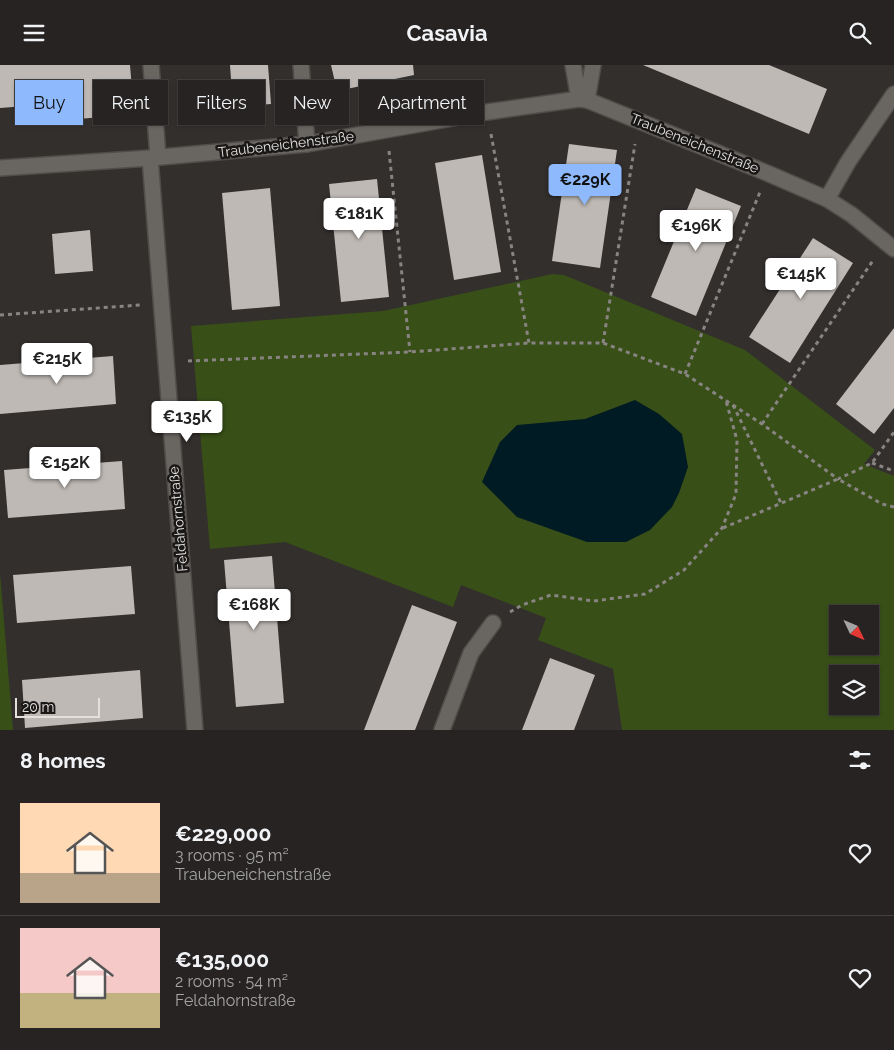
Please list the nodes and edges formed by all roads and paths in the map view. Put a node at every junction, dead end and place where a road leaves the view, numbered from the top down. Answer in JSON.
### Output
{"nodes":[{"id":1,"x":151,"y":65,"type":"edge"},
{"id":2,"x":301,"y":65,"type":"edge"},
{"id":3,"x":573,"y":65,"type":"edge"},
{"id":4,"x":593,"y":65,"type":"edge"},
{"id":5,"x":894,"y":94,"type":"edge"},
{"id":6,"x":583,"y":100,"type":"junction"},
{"id":7,"x":486,"y":113,"type":"junction"},
{"id":8,"x":639,"y":120,"type":"junction"},
{"id":9,"x":387,"y":130,"type":"junction"},
{"id":10,"x":307,"y":144,"type":"junction"},
{"id":11,"x":154,"y":158,"type":"junction"},
{"id":12,"x":0,"y":168,"type":"edge"},
{"id":13,"x":768,"y":173,"type":"junction"},
{"id":14,"x":827,"y":199,"type":"junction"},
{"id":15,"x":890,"y":246,"type":"edge"},
{"id":16,"x":161,"y":304,"type":"junction"},
{"id":17,"x":0,"y":315,"type":"edge"},
{"id":18,"x":529,"y":343,"type":"junction"},
{"id":19,"x":603,"y":343,"type":"junction"},
{"id":20,"x":410,"y":352,"type":"junction"},
{"id":21,"x":165,"y":362,"type":"junction"},
{"id":22,"x":685,"y":374,"type":"junction"},
{"id":23,"x":726,"y":400,"type":"junction"},
{"id":24,"x":732,"y":404,"type":"junction"},
{"id":25,"x":762,"y":424,"type":"junction"},
{"id":26,"x":894,"y":432,"type":"edge"},
{"id":27,"x":872,"y":463,"type":"junction"},
{"id":28,"x":894,"y":471,"type":"edge"},
{"id":29,"x":838,"y":479,"type":"junction"},
{"id":30,"x":780,"y":503,"type":"junction"},
{"id":31,"x":894,"y":507,"type":"edge"},
{"id":32,"x":722,"y":528,"type":"junction"},
{"id":33,"x":493,"y":623,"type":"joint"},
{"id":34,"x":195,"y":730,"type":"edge"},
{"id":35,"x":442,"y":730,"type":"edge"}],
"edges":[{"from":1,"to":11,"type":"street","name":"Feldahornstraße"},
{"from":2,"to":10,"type":"street"},
{"from":3,"to":6,"type":"street"},
{"from":4,"to":6,"type":"street"},
{"from":5,"to":14,"type":"street"},
{"from":6,"to":7,"type":"street","name":"Traubeneichenstraße"},
{"from":6,"to":8,"type":"street","name":"Traubeneichenstraße"},
{"from":7,"to":9,"type":"street","name":"Traubeneichenstraße"},
{"from":7,"to":18,"type":"path"},
{"from":8,"to":13,"type":"street","name":"Traubeneichenstraße"},
{"from":8,"to":19,"type":"path"},
{"from":9,"to":10,"type":"street","name":"Traubeneichenstraße"},
{"from":9,"to":20,"type":"path"},
{"from":10,"to":11,"type":"street","name":"Traubeneichenstraße"},
{"from":11,"to":12,"type":"street","name":"Traubeneichenstraße"},
{"from":11,"to":16,"type":"street","name":"Feldahornstraße"},
{"from":13,"to":14,"type":"street","name":"Traubeneichenstraße"},
{"from":13,"to":22,"type":"path"},
{"from":14,"to":15,"type":"street","name":"Traubeneichenstraße"},
{"from":15,"to":25,"type":"path"},
{"from":16,"to":17,"type":"path"},
{"from":16,"to":21,"type":"street","name":"Feldahornstraße"},
{"from":18,"to":19,"type":"path"},
{"from":18,"to":20,"type":"path"},
{"from":19,"to":22,"type":"path"},
{"from":20,"to":21,"type":"path"},
{"from":21,"to":34,"type":"street","name":"Feldahornstraße"},
{"from":22,"to":23,"type":"path"},
{"from":23,"to":24,"type":"path"},
{"from":23,"to":32,"type":"path"},
{"from":24,"to":25,"type":"path"},
{"from":24,"to":30,"type":"path"},
{"from":25,"to":29,"type":"path"},
{"from":26,"to":27,"type":"path"},
{"from":27,"to":28,"type":"path"},
{"from":27,"to":29,"type":"path"},
{"from":29,"to":30,"type":"path"},
{"from":29,"to":31,"type":"path"},
{"from":30,"to":32,"type":"path"},
{"from":32,"to":33,"type":"path"},
{"from":33,"to":35,"type":"street"}]}
